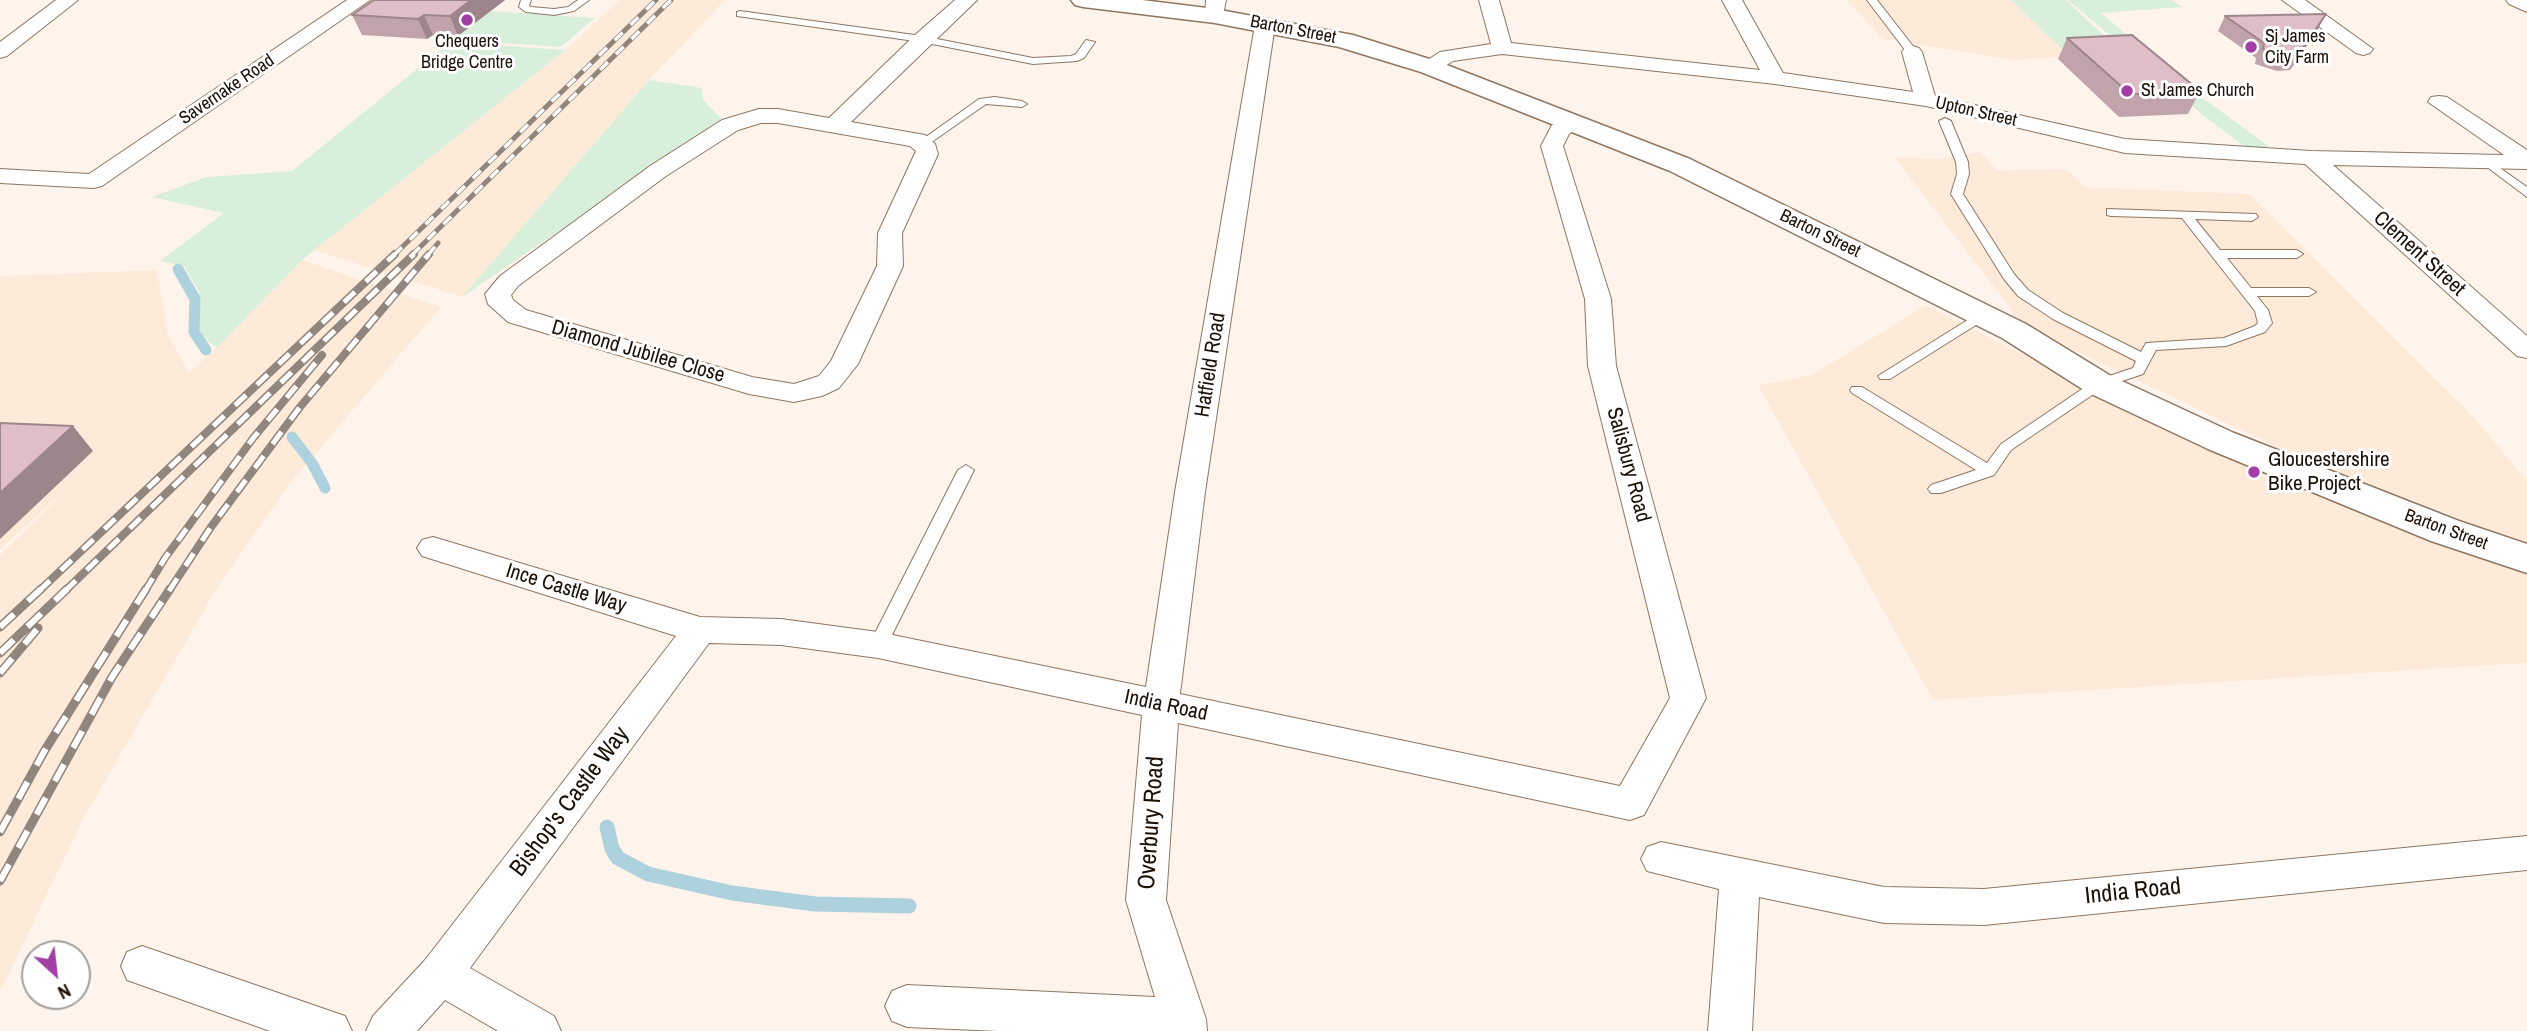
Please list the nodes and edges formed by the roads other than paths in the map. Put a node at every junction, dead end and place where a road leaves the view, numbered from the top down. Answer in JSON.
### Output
{"nodes":[{"id":1,"x":68,"y":0,"type":"edge"},
{"id":2,"x":360,"y":0,"type":"edge"},
{"id":3,"x":526,"y":0,"type":"edge"},
{"id":4,"x":584,"y":0,"type":"edge"},
{"id":5,"x":967,"y":0,"type":"edge"},
{"id":6,"x":1083,"y":0,"type":"edge"},
{"id":7,"x":1489,"y":0,"type":"edge"},
{"id":8,"x":1732,"y":0,"type":"edge"},
{"id":9,"x":1872,"y":0,"type":"edge"},
{"id":10,"x":2292,"y":0,"type":"edge"},
{"id":11,"x":2515,"y":0,"type":"edge"},
{"id":12,"x":2527,"y":6,"type":"edge"},
{"id":13,"x":1215,"y":8,"type":"edge"},
{"id":14,"x":740,"y":14,"type":"dead end"},
{"id":15,"x":1265,"y":25,"type":"junction"},
{"id":16,"x":922,"y":39,"type":"junction"},
{"id":17,"x":1090,"y":42,"type":"dead end"},
{"id":18,"x":1502,"y":48,"type":"junction"},
{"id":19,"x":2363,"y":50,"type":"dead end"},
{"id":20,"x":0,"y":52,"type":"edge"},
{"id":21,"x":1913,"y":52,"type":"joint"},
{"id":22,"x":1430,"y":67,"type":"junction"},
{"id":23,"x":1775,"y":78,"type":"junction"},
{"id":24,"x":1926,"y":100,"type":"junction"},
{"id":25,"x":2439,"y":102,"type":"dead end"},
{"id":26,"x":1022,"y":104,"type":"dead end"},
{"id":27,"x":1945,"y":121,"type":"dead end"},
{"id":28,"x":1573,"y":123,"type":"junction"},
{"id":29,"x":835,"y":125,"type":"junction"},
{"id":30,"x":922,"y":144,"type":"junction"},
{"id":31,"x":2311,"y":158,"type":"junction"},
{"id":32,"x":2527,"y":161,"type":"edge"},
{"id":33,"x":2487,"y":162,"type":"junction"},
{"id":34,"x":0,"y":176,"type":"edge"},
{"id":35,"x":2527,"y":193,"type":"edge"},
{"id":36,"x":2111,"y":212,"type":"dead end"},
{"id":37,"x":2187,"y":216,"type":"junction"},
{"id":38,"x":2252,"y":217,"type":"dead end"},
{"id":39,"x":2219,"y":254,"type":"junction"},
{"id":40,"x":2297,"y":254,"type":"dead end"},
{"id":41,"x":2247,"y":292,"type":"junction"},
{"id":42,"x":2309,"y":292,"type":"dead end"},
{"id":43,"x":1982,"y":315,"type":"junction"},
{"id":44,"x":2527,"y":349,"type":"edge"},
{"id":45,"x":2144,"y":359,"type":"junction"},
{"id":46,"x":1885,"y":376,"type":"dead end"},
{"id":47,"x":2099,"y":384,"type":"junction"},
{"id":48,"x":1857,"y":390,"type":"dead end"},
{"id":49,"x":966,"y":470,"type":"dead end"},
{"id":50,"x":1989,"y":471,"type":"junction"},
{"id":51,"x":1936,"y":489,"type":"dead end"},
{"id":52,"x":433,"y":548,"type":"dead end"},
{"id":53,"x":2527,"y":559,"type":"edge"},
{"id":54,"x":700,"y":630,"type":"junction"},
{"id":55,"x":878,"y":645,"type":"junction"},
{"id":56,"x":1161,"y":705,"type":"junction"},
{"id":57,"x":1630,"y":804,"type":"joint"},
{"id":58,"x":2527,"y":853,"type":"edge"},
{"id":59,"x":1661,"y":859,"type":"dead end"},
{"id":60,"x":1740,"y":877,"type":"junction"},
{"id":61,"x":142,"y":966,"type":"dead end"},
{"id":62,"x":440,"y":974,"type":"junction"},
{"id":63,"x":907,"y":1006,"type":"dead end"},
{"id":64,"x":1185,"y":1025,"type":"edge"},
{"id":65,"x":330,"y":1031,"type":"edge"},
{"id":66,"x":388,"y":1031,"type":"edge"},
{"id":67,"x":539,"y":1031,"type":"edge"},
{"id":68,"x":1730,"y":1031,"type":"edge"}],
"edges":[{"from":1,"to":20,"type":"street"},
{"from":2,"to":34,"type":"street","name":"Savernake Road"},
{"from":3,"to":4,"type":"lane"},
{"from":5,"to":16,"type":"street"},
{"from":6,"to":13,"type":"main road","name":"Barton Street"},
{"from":7,"to":18,"type":"street"},
{"from":8,"to":23,"type":"street"},
{"from":9,"to":21,"type":"lane"},
{"from":10,"to":19,"type":"street"},
{"from":11,"to":12,"type":"street"},
{"from":13,"to":15,"type":"main road","name":"Barton Street"},
{"from":14,"to":16,"type":"lane"},
{"from":15,"to":22,"type":"main road","name":"Barton Street"},
{"from":15,"to":56,"type":"street","name":"Hatfield Road"},
{"from":16,"to":17,"type":"lane"},
{"from":16,"to":29,"type":"street"},
{"from":18,"to":22,"type":"street","name":"Upton Street"},
{"from":18,"to":23,"type":"street","name":"Upton Street"},
{"from":21,"to":24,"type":"street"},
{"from":22,"to":28,"type":"main road","name":"Barton Street"},
{"from":23,"to":24,"type":"street","name":"Upton Street"},
{"from":24,"to":31,"type":"street","name":"Upton Street"},
{"from":25,"to":32,"type":"street"},
{"from":26,"to":30,"type":"lane"},
{"from":27,"to":45,"type":"lane"},
{"from":28,"to":43,"type":"main road","name":"Barton Street"},
{"from":28,"to":57,"type":"street","name":"Salisbury Road"},
{"from":29,"to":30,"type":"street","name":"Diamond Jubilee Close"},
{"from":29,"to":30,"type":"street","name":"Diamond Jubilee Close"},
{"from":31,"to":33,"type":"street","name":"Upton Street"},
{"from":31,"to":44,"type":"street","name":"Clement Street"},
{"from":32,"to":33,"type":"street","name":"Upton Street"},
{"from":33,"to":35,"type":"lane"},
{"from":36,"to":37,"type":"lane"},
{"from":37,"to":38,"type":"lane"},
{"from":37,"to":39,"type":"lane"},
{"from":39,"to":40,"type":"lane"},
{"from":39,"to":41,"type":"lane"},
{"from":41,"to":42,"type":"lane"},
{"from":41,"to":45,"type":"lane"},
{"from":43,"to":46,"type":"lane"},
{"from":43,"to":47,"type":"main road","name":"Barton Street"},
{"from":45,"to":47,"type":"lane"},
{"from":47,"to":50,"type":"lane"},
{"from":47,"to":53,"type":"main road","name":"Barton Street"},
{"from":48,"to":50,"type":"lane"},
{"from":49,"to":55,"type":"lane"},
{"from":50,"to":51,"type":"lane"},
{"from":52,"to":54,"type":"street","name":"Ince Castle Way"},
{"from":54,"to":55,"type":"street","name":"India Road"},
{"from":54,"to":62,"type":"street","name":"Bishop's Castle Way"},
{"from":55,"to":56,"type":"street","name":"India Road"},
{"from":56,"to":57,"type":"street","name":"India Road"},
{"from":56,"to":64,"type":"street","name":"Overbury Road"},
{"from":58,"to":60,"type":"street","name":"India Road"},
{"from":59,"to":60,"type":"street","name":"India Road"},
{"from":60,"to":68,"type":"street"},
{"from":61,"to":65,"type":"street"},
{"from":62,"to":66,"type":"street","name":"Bishop's Castle Way"},
{"from":62,"to":67,"type":"street"},
{"from":63,"to":64,"type":"street","name":"Overbury Road"}]}
